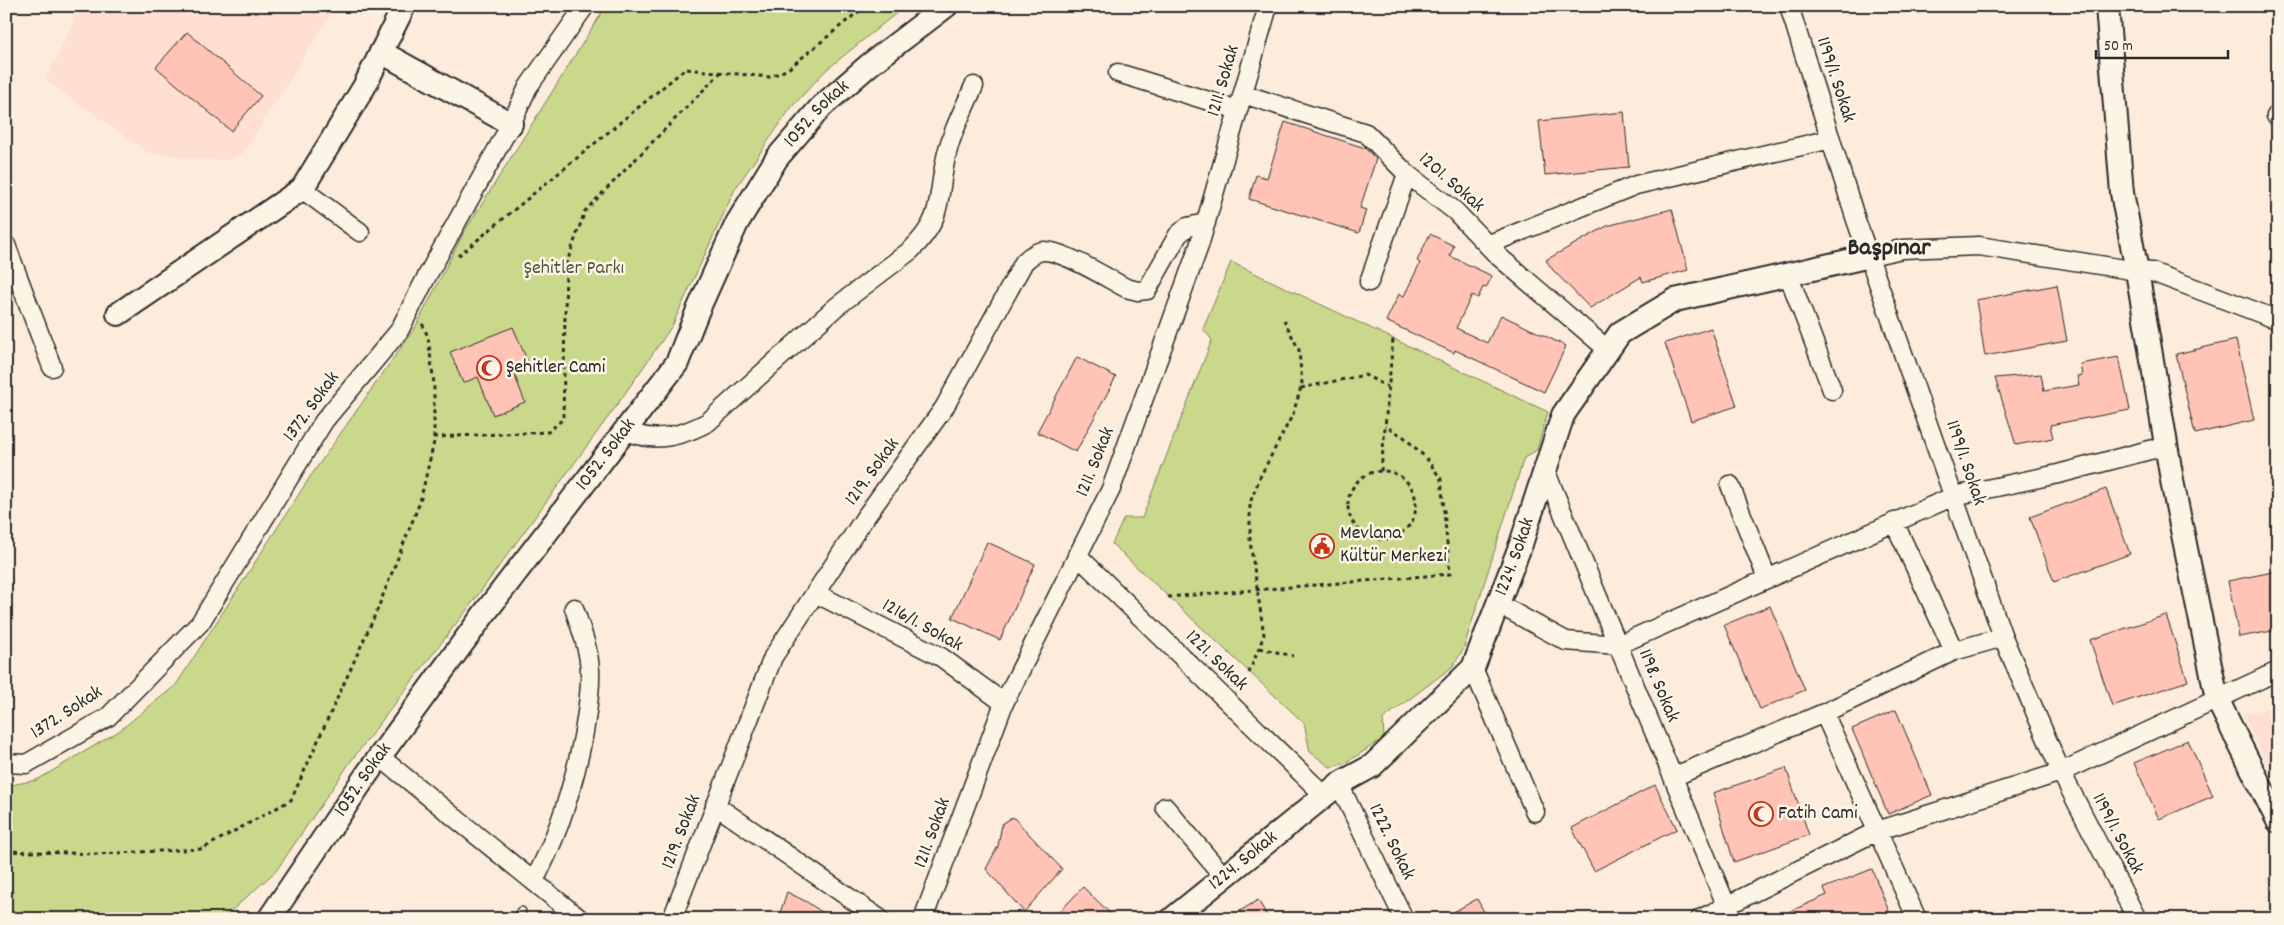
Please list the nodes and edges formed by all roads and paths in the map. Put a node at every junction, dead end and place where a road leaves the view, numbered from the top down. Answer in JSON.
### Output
{"nodes":[{"id":1,"x":404,"y":6,"type":"edge"},
{"id":2,"x":584,"y":6,"type":"edge"},
{"id":3,"x":865,"y":6,"type":"edge"},
{"id":4,"x":946,"y":6,"type":"edge"},
{"id":5,"x":1268,"y":6,"type":"edge"},
{"id":6,"x":1789,"y":6,"type":"edge"},
{"id":7,"x":2106,"y":6,"type":"edge"},
{"id":8,"x":381,"y":52,"type":"junction"},
{"id":9,"x":721,"y":72,"type":"junction"},
{"id":10,"x":1118,"y":73,"type":"dead end"},
{"id":11,"x":974,"y":86,"type":"dead end"},
{"id":12,"x":1240,"y":102,"type":"junction"},
{"id":13,"x":511,"y":124,"type":"junction"},
{"id":14,"x":1831,"y":139,"type":"junction"},
{"id":15,"x":1407,"y":174,"type":"junction"},
{"id":16,"x":302,"y":189,"type":"junction"},
{"id":17,"x":1206,"y":222,"type":"junction"},
{"id":18,"x":360,"y":232,"type":"dead end"},
{"id":19,"x":6,"y":245,"type":"edge"},
{"id":20,"x":1487,"y":245,"type":"junction"},
{"id":21,"x":1870,"y":256,"type":"junction"},
{"id":22,"x":455,"y":259,"type":"dead end"},
{"id":23,"x":2138,"y":271,"type":"junction"},
{"id":24,"x":1788,"y":274,"type":"junction"},
{"id":25,"x":1369,"y":282,"type":"dead end"},
{"id":26,"x":118,"y":314,"type":"dead end"},
{"id":27,"x":420,"y":317,"type":"dead end"},
{"id":28,"x":1284,"y":320,"type":"dead end"},
{"id":29,"x":2278,"y":320,"type":"edge"},
{"id":30,"x":1393,"y":339,"type":"dead end"},
{"id":31,"x":1606,"y":350,"type":"junction"},
{"id":32,"x":52,"y":366,"type":"dead end"},
{"id":33,"x":1388,"y":387,"type":"junction"},
{"id":34,"x":1301,"y":388,"type":"junction"},
{"id":35,"x":1832,"y":390,"type":"dead end"},
{"id":36,"x":1385,"y":426,"type":"junction"},
{"id":37,"x":627,"y":431,"type":"junction"},
{"id":38,"x":434,"y":437,"type":"junction"},
{"id":39,"x":2165,"y":446,"type":"junction"},
{"id":40,"x":1545,"y":470,"type":"junction"},
{"id":41,"x":1381,"y":471,"type":"junction"},
{"id":42,"x":1730,"y":485,"type":"dead end"},
{"id":43,"x":1954,"y":496,"type":"junction"},
{"id":44,"x":1894,"y":522,"type":"junction"},
{"id":45,"x":1078,"y":556,"type":"junction"},
{"id":46,"x":1767,"y":578,"type":"junction"},
{"id":47,"x":1258,"y":589,"type":"junction"},
{"id":48,"x":815,"y":593,"type":"junction"},
{"id":49,"x":1168,"y":597,"type":"dead end"},
{"id":50,"x":1498,"y":604,"type":"junction"},
{"id":51,"x":574,"y":608,"type":"dead end"},
{"id":52,"x":2003,"y":637,"type":"junction"},
{"id":53,"x":1618,"y":645,"type":"junction"},
{"id":54,"x":1260,"y":648,"type":"junction"},
{"id":55,"x":1954,"y":651,"type":"junction"},
{"id":56,"x":1293,"y":656,"type":"dead end"},
{"id":57,"x":1473,"y":668,"type":"junction"},
{"id":58,"x":2278,"y":671,"type":"edge"},
{"id":59,"x":1249,"y":673,"type":"dead end"},
{"id":60,"x":2217,"y":700,"type":"junction"},
{"id":61,"x":1004,"y":703,"type":"junction"},
{"id":62,"x":1824,"y":713,"type":"junction"},
{"id":63,"x":380,"y":757,"type":"junction"},
{"id":64,"x":6,"y":763,"type":"edge"},
{"id":65,"x":2061,"y":772,"type":"junction"},
{"id":66,"x":1673,"y":777,"type":"junction"},
{"id":67,"x":1332,"y":790,"type":"junction"},
{"id":68,"x":715,"y":805,"type":"junction"},
{"id":69,"x":1165,"y":807,"type":"dead end"},
{"id":70,"x":1535,"y":812,"type":"dead end"},
{"id":71,"x":2278,"y":821,"type":"edge"},
{"id":72,"x":1877,"y":831,"type":"junction"},
{"id":73,"x":6,"y":851,"type":"edge"},
{"id":74,"x":1224,"y":877,"type":"junction"},
{"id":75,"x":534,"y":881,"type":"junction"},
{"id":76,"x":1729,"y":913,"type":"edge"},
{"id":77,"x":269,"y":919,"type":"edge"},
{"id":78,"x":580,"y":919,"type":"edge"},
{"id":79,"x":672,"y":919,"type":"edge"},
{"id":80,"x":880,"y":919,"type":"edge"},
{"id":81,"x":923,"y":919,"type":"edge"},
{"id":82,"x":1172,"y":919,"type":"edge"},
{"id":83,"x":1404,"y":919,"type":"edge"},
{"id":84,"x":1700,"y":919,"type":"edge"},
{"id":85,"x":1917,"y":919,"type":"edge"},
{"id":86,"x":2137,"y":919,"type":"edge"}],
"edges":[{"from":1,"to":8,"type":"street"},
{"from":2,"to":13,"type":"street","name":"1372. Sokak"},
{"from":3,"to":9,"type":"path"},
{"from":4,"to":37,"type":"street","name":"1052. Sokak"},
{"from":5,"to":12,"type":"street","name":"1211. Sokak"},
{"from":6,"to":14,"type":"street","name":"1199/1. Sokak"},
{"from":7,"to":23,"type":"street"},
{"from":8,"to":13,"type":"street"},
{"from":8,"to":16,"type":"street"},
{"from":9,"to":22,"type":"path"},
{"from":9,"to":38,"type":"path"},
{"from":10,"to":12,"type":"street","name":"1201. Sokak"},
{"from":11,"to":37,"type":"street"},
{"from":12,"to":15,"type":"street","name":"1201. Sokak"},
{"from":12,"to":17,"type":"street","name":"1211. Sokak"},
{"from":13,"to":64,"type":"street","name":"1372. Sokak"},
{"from":14,"to":20,"type":"street"},
{"from":14,"to":21,"type":"street","name":"1199/1. Sokak"},
{"from":15,"to":20,"type":"street","name":"1201. Sokak"},
{"from":15,"to":25,"type":"street"},
{"from":16,"to":18,"type":"street"},
{"from":16,"to":26,"type":"street"},
{"from":17,"to":45,"type":"street","name":"1211. Sokak"},
{"from":17,"to":48,"type":"street","name":"1219. Sokak"},
{"from":19,"to":32,"type":"street"},
{"from":20,"to":31,"type":"street","name":"1201. Sokak"},
{"from":21,"to":23,"type":"street"},
{"from":21,"to":24,"type":"street","name":"1224. Sokak"},
{"from":21,"to":43,"type":"street","name":"1199/1. Sokak"},
{"from":23,"to":29,"type":"street"},
{"from":23,"to":39,"type":"street"},
{"from":24,"to":31,"type":"street","name":"1224. Sokak"},
{"from":24,"to":35,"type":"street"},
{"from":27,"to":38,"type":"path"},
{"from":28,"to":34,"type":"path"},
{"from":30,"to":33,"type":"path"},
{"from":31,"to":40,"type":"street","name":"1224. Sokak"},
{"from":33,"to":34,"type":"path"},
{"from":33,"to":36,"type":"path"},
{"from":34,"to":47,"type":"path"},
{"from":36,"to":41,"type":"path"},
{"from":36,"to":47,"type":"path"},
{"from":37,"to":63,"type":"street","name":"1052. Sokak"},
{"from":38,"to":73,"type":"path"},
{"from":39,"to":43,"type":"street"},
{"from":39,"to":60,"type":"street"},
{"from":40,"to":50,"type":"street","name":"1224. Sokak"},
{"from":40,"to":53,"type":"street","name":"1198. Sokak"},
{"from":41,"to":41,"type":"path"},
{"from":42,"to":46,"type":"street"},
{"from":43,"to":44,"type":"street"},
{"from":43,"to":52,"type":"street","name":"1199/1. Sokak"},
{"from":44,"to":46,"type":"street"},
{"from":44,"to":55,"type":"street"},
{"from":45,"to":61,"type":"street","name":"1211. Sokak"},
{"from":45,"to":67,"type":"street","name":"1221. Sokak"},
{"from":46,"to":53,"type":"street"},
{"from":47,"to":49,"type":"path"},
{"from":47,"to":54,"type":"path"},
{"from":48,"to":61,"type":"street","name":"1216/1. Sokak"},
{"from":48,"to":68,"type":"street","name":"1219. Sokak"},
{"from":50,"to":53,"type":"street"},
{"from":50,"to":57,"type":"street","name":"1224. Sokak"},
{"from":51,"to":75,"type":"street"},
{"from":52,"to":55,"type":"street"},
{"from":52,"to":65,"type":"street","name":"1199/1. Sokak"},
{"from":53,"to":66,"type":"street","name":"1198. Sokak"},
{"from":54,"to":56,"type":"path"},
{"from":54,"to":59,"type":"path"},
{"from":55,"to":62,"type":"street"},
{"from":57,"to":67,"type":"street","name":"1224. Sokak"},
{"from":57,"to":70,"type":"street"},
{"from":58,"to":60,"type":"street"},
{"from":60,"to":65,"type":"street"},
{"from":60,"to":71,"type":"street"},
{"from":61,"to":81,"type":"street","name":"1211. Sokak"},
{"from":62,"to":66,"type":"street"},
{"from":62,"to":72,"type":"street"},
{"from":63,"to":75,"type":"street"},
{"from":63,"to":77,"type":"street","name":"1052. Sokak"},
{"from":65,"to":72,"type":"street"},
{"from":65,"to":86,"type":"street","name":"1199/1. Sokak"},
{"from":66,"to":76,"type":"street","name":"1198. Sokak"},
{"from":67,"to":74,"type":"street","name":"1224. Sokak"},
{"from":67,"to":83,"type":"street","name":"1222. Sokak"},
{"from":68,"to":79,"type":"street","name":"1219. Sokak"},
{"from":68,"to":80,"type":"street"},
{"from":69,"to":74,"type":"street"},
{"from":72,"to":76,"type":"street"},
{"from":72,"to":85,"type":"street"},
{"from":74,"to":82,"type":"street","name":"1224. Sokak"},
{"from":75,"to":78,"type":"street"},
{"from":76,"to":84,"type":"street"}]}
